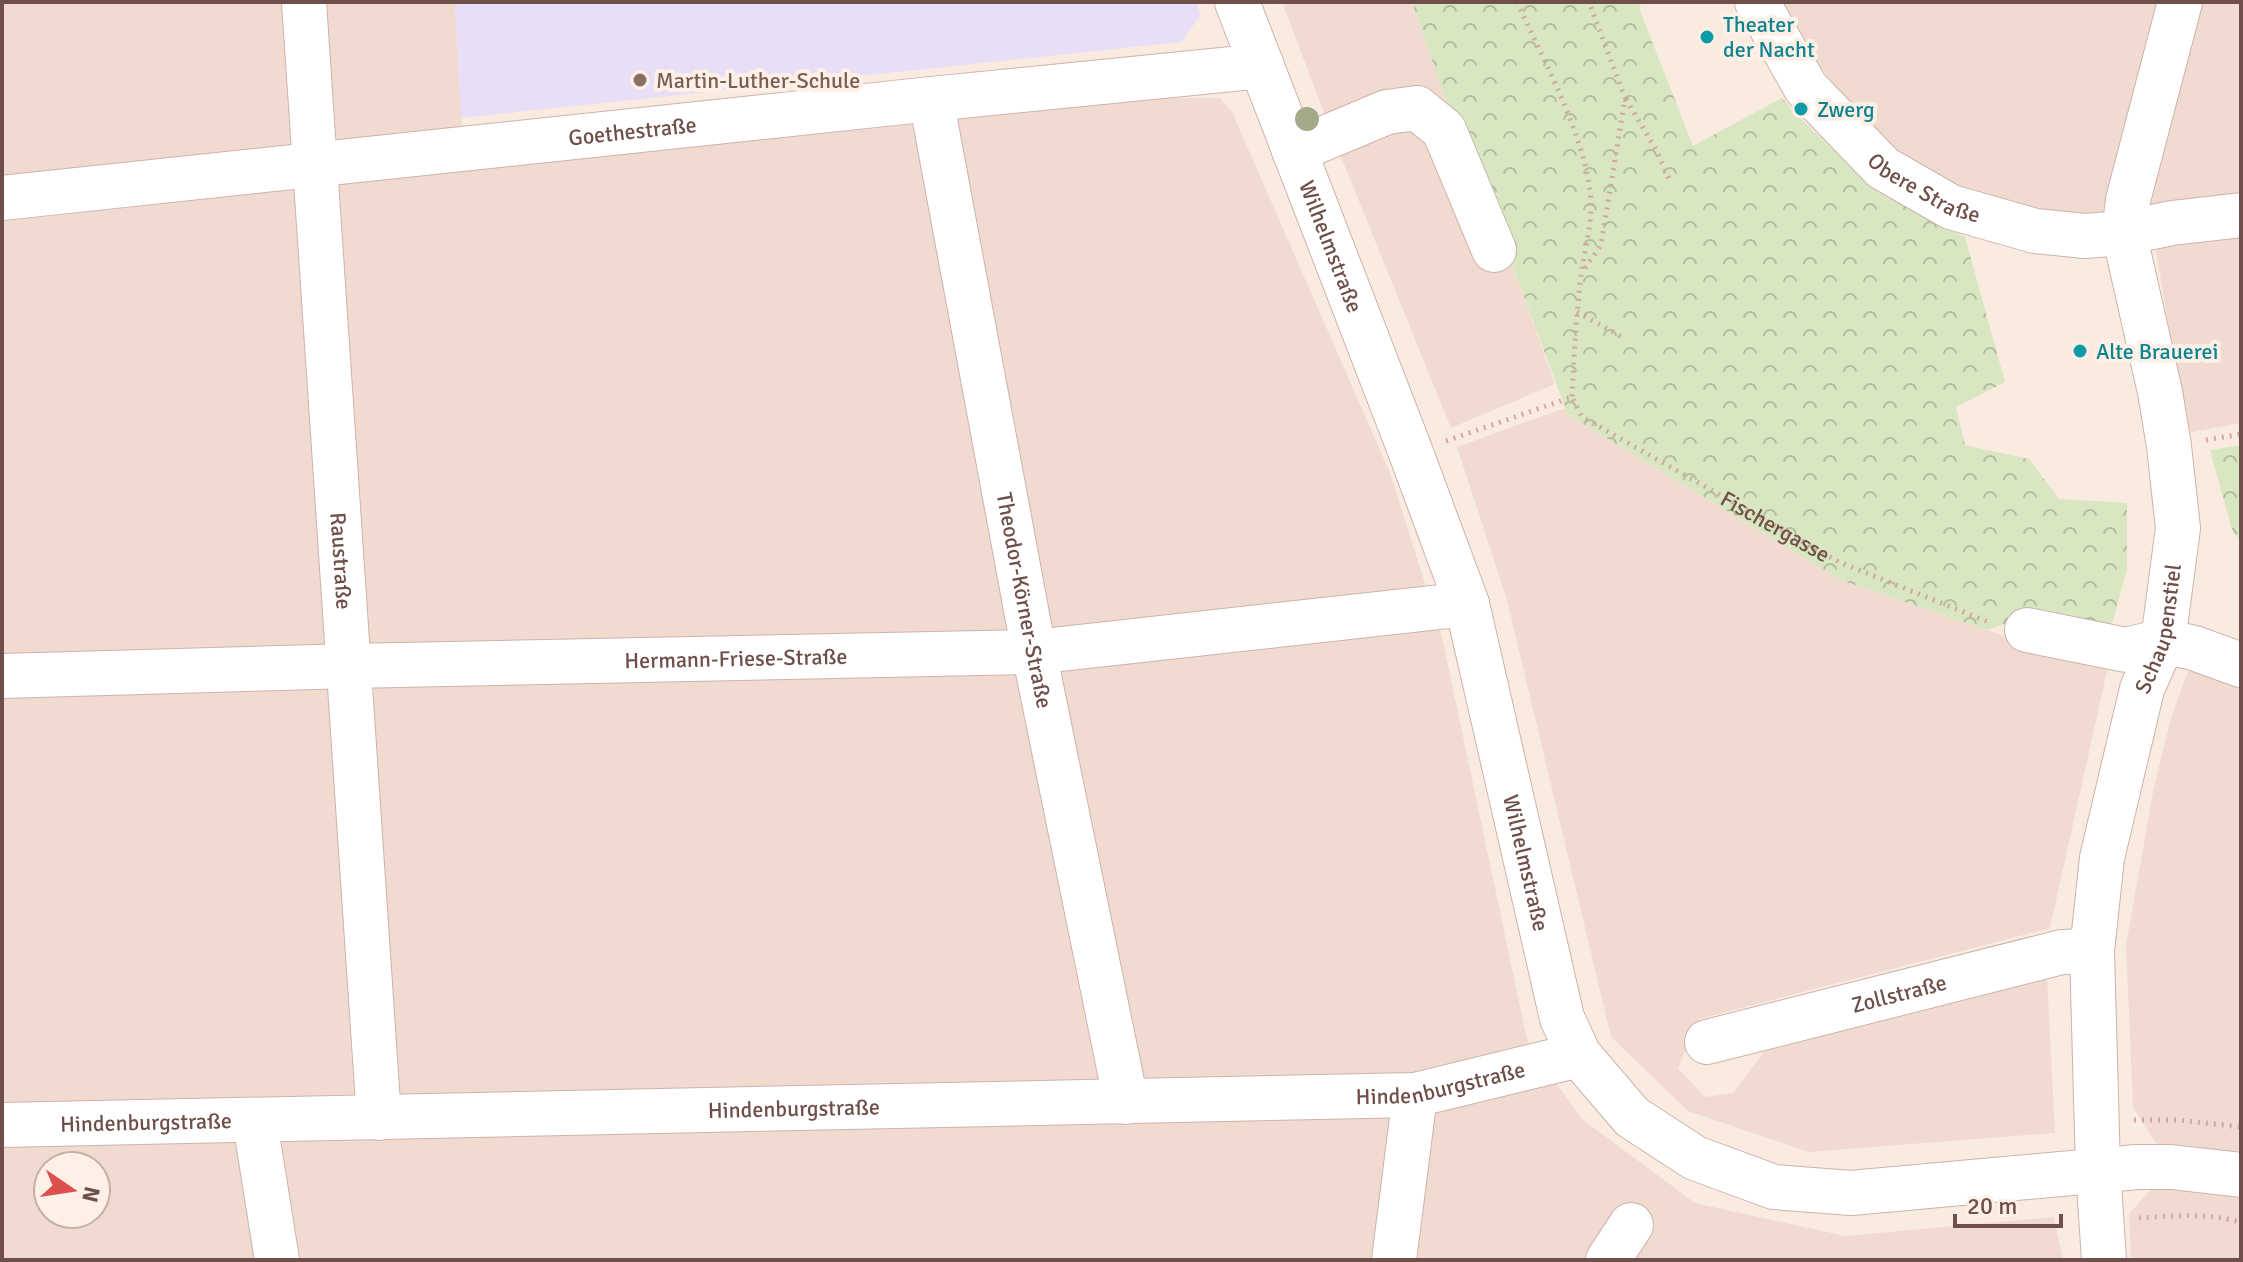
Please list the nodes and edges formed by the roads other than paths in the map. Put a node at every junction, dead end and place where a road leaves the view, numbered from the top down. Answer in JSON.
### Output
{"nodes":[{"id":1,"x":304,"y":2,"type":"edge"},
{"id":2,"x":1237,"y":2,"type":"edge"},
{"id":3,"x":1757,"y":2,"type":"edge"},
{"id":4,"x":2180,"y":2,"type":"edge"},
{"id":5,"x":1262,"y":66,"type":"junction"},
{"id":6,"x":931,"y":99,"type":"junction"},
{"id":7,"x":1294,"y":151,"type":"junction"},
{"id":8,"x":315,"y":165,"type":"junction"},
{"id":9,"x":2,"y":198,"type":"edge"},
{"id":10,"x":2241,"y":215,"type":"edge"},
{"id":11,"x":2124,"y":233,"type":"junction"},
{"id":12,"x":1494,"y":250,"type":"dead end"},
{"id":13,"x":1467,"y":604,"type":"junction"},
{"id":14,"x":2027,"y":630,"type":"road end"},
{"id":15,"x":2163,"y":641,"type":"junction"},
{"id":16,"x":1034,"y":652,"type":"junction"},
{"id":17,"x":2241,"y":665,"type":"edge"},
{"id":18,"x":350,"y":666,"type":"junction"},
{"id":19,"x":2,"y":676,"type":"edge"},
{"id":20,"x":2092,"y":951,"type":"junction"},
{"id":21,"x":1707,"y":1042,"type":"dead end"},
{"id":22,"x":1579,"y":1055,"type":"junction"},
{"id":23,"x":1415,"y":1095,"type":"junction"},
{"id":24,"x":1126,"y":1102,"type":"junction"},
{"id":25,"x":379,"y":1118,"type":"junction"},
{"id":26,"x":255,"y":1122,"type":"junction"},
{"id":27,"x":2,"y":1125,"type":"edge"},
{"id":28,"x":2098,"y":1170,"type":"junction"},
{"id":29,"x":2241,"y":1175,"type":"edge"},
{"id":30,"x":2103,"y":1240,"type":"edge"},
{"id":31,"x":277,"y":1260,"type":"edge"},
{"id":32,"x":1394,"y":1260,"type":"edge"}],
"edges":[{"from":1,"to":8,"type":"street","name":"Raustraße"},
{"from":2,"to":5,"type":"street","name":"Wilhelmstraße"},
{"from":3,"to":11,"type":"street","name":"Obere Straße"},
{"from":4,"to":11,"type":"street","name":"Schaupenstiel"},
{"from":5,"to":6,"type":"street","name":"Goethestraße"},
{"from":5,"to":7,"type":"street","name":"Wilhelmstraße"},
{"from":6,"to":8,"type":"street","name":"Goethestraße"},
{"from":6,"to":16,"type":"street","name":"Theodor-Körner-Straße"},
{"from":7,"to":12,"type":"street"},
{"from":7,"to":13,"type":"street","name":"Wilhelmstraße"},
{"from":8,"to":9,"type":"street","name":"Goethestraße"},
{"from":8,"to":18,"type":"street","name":"Raustraße"},
{"from":10,"to":11,"type":"street","name":"Obere Straße"},
{"from":11,"to":15,"type":"street","name":"Schaupenstiel"},
{"from":13,"to":16,"type":"street","name":"Hermann-Friese-Straße"},
{"from":13,"to":22,"type":"street","name":"Wilhelmstraße"},
{"from":14,"to":15,"type":"street"},
{"from":15,"to":17,"type":"street"},
{"from":15,"to":20,"type":"street","name":"Schaupenstiel"},
{"from":16,"to":18,"type":"street","name":"Hermann-Friese-Straße"},
{"from":16,"to":24,"type":"street","name":"Theodor-Körner-Straße"},
{"from":18,"to":19,"type":"street","name":"Hermann-Friese-Straße"},
{"from":18,"to":25,"type":"street","name":"Raustraße"},
{"from":20,"to":21,"type":"street","name":"Zollstraße"},
{"from":20,"to":28,"type":"street","name":"Schaupenstiel"},
{"from":22,"to":23,"type":"street","name":"Hindenburgstraße"},
{"from":22,"to":28,"type":"street","name":"Wilhelmstraße"},
{"from":23,"to":24,"type":"street","name":"Hindenburgstraße"},
{"from":23,"to":32,"type":"street"},
{"from":24,"to":25,"type":"street","name":"Hindenburgstraße"},
{"from":25,"to":26,"type":"street","name":"Hindenburgstraße"},
{"from":26,"to":27,"type":"street","name":"Hindenburgstraße"},
{"from":26,"to":31,"type":"street"},
{"from":28,"to":29,"type":"street","name":"Wilhelmstraße"},
{"from":28,"to":30,"type":"street","name":"Schaupenstiel"}]}
